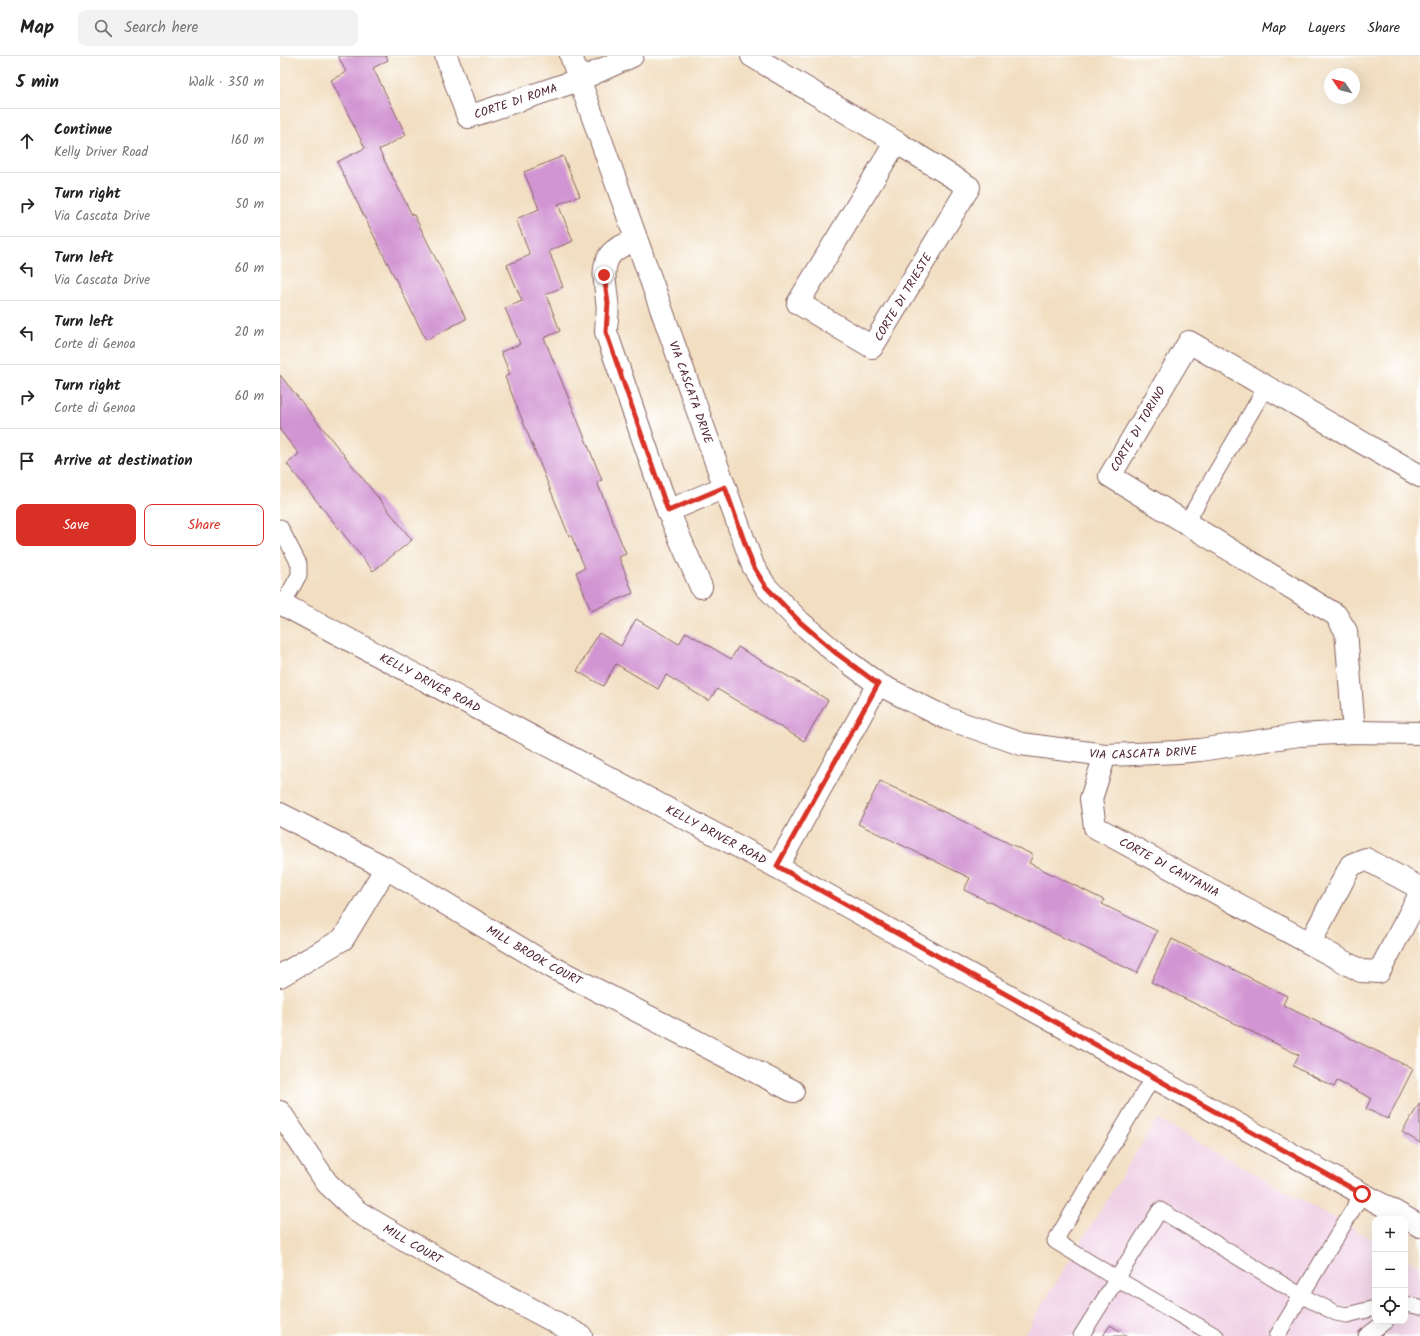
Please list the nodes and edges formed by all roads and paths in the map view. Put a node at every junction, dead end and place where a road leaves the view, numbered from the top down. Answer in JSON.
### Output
{"nodes":[{"id":1,"x":446,"y":56,"type":"edge"},
{"id":2,"x":570,"y":56,"type":"edge"},
{"id":3,"x":632,"y":56,"type":"edge"},
{"id":4,"x":752,"y":56,"type":"edge"},
{"id":5,"x":579,"y":80,"type":"junction"},
{"id":6,"x":896,"y":142,"type":"junction"},
{"id":7,"x":636,"y":240,"type":"junction"},
{"id":8,"x":1266,"y":387,"type":"junction"},
{"id":9,"x":1420,"y":476,"type":"edge"},
{"id":10,"x":725,"y":487,"type":"junction"},
{"id":11,"x":668,"y":511,"type":"junction"},
{"id":12,"x":1186,"y":523,"type":"junction"},
{"id":13,"x":280,"y":527,"type":"edge"},
{"id":14,"x":701,"y":587,"type":"dead end"},
{"id":15,"x":281,"y":604,"type":"edge"},
{"id":16,"x":878,"y":684,"type":"junction"},
{"id":17,"x":1354,"y":732,"type":"junction"},
{"id":18,"x":1420,"y":733,"type":"edge"},
{"id":19,"x":1106,"y":755,"type":"junction"},
{"id":20,"x":280,"y":814,"type":"edge"},
{"id":21,"x":777,"y":866,"type":"junction"},
{"id":22,"x":386,"y":868,"type":"junction"},
{"id":23,"x":1310,"y":943,"type":"junction"},
{"id":24,"x":280,"y":976,"type":"edge"},
{"id":25,"x":1153,"y":1077,"type":"junction"},
{"id":26,"x":793,"y":1090,"type":"dead end"},
{"id":27,"x":280,"y":1112,"type":"edge"},
{"id":28,"x":1362,"y":1194,"type":"junction"},
{"id":29,"x":1420,"y":1226,"type":"edge"},
{"id":30,"x":1117,"y":1279,"type":"junction"},
{"id":31,"x":1302,"y":1296,"type":"junction"},
{"id":32,"x":1372,"y":1309,"type":"edge"},
{"id":33,"x":1382,"y":1324,"type":"edge"},
{"id":34,"x":581,"y":1336,"type":"edge"},
{"id":35,"x":1081,"y":1336,"type":"edge"},
{"id":36,"x":1216,"y":1336,"type":"edge"},
{"id":37,"x":1277,"y":1336,"type":"edge"},
{"id":38,"x":1366,"y":1336,"type":"edge"}],
"edges":[{"from":1,"to":5,"type":"street","name":"CORTE DI ROMA"},
{"from":2,"to":5,"type":"street","name":"VIA CASCATA DRIVE"},
{"from":3,"to":5,"type":"street"},
{"from":4,"to":6,"type":"street","name":"CORTE DI TRIESTE"},
{"from":5,"to":7,"type":"street","name":"VIA CASCATA DRIVE"},
{"from":6,"to":6,"type":"street","name":"CORTE DI TRIESTE"},
{"from":7,"to":10,"type":"street","name":"VIA CASCATA DRIVE"},
{"from":7,"to":11,"type":"street"},
{"from":8,"to":9,"type":"street","name":"CORTE DI TORINO"},
{"from":8,"to":12,"type":"lane"},
{"from":8,"to":12,"type":"street","name":"CORTE DI TORINO"},
{"from":10,"to":11,"type":"street"},
{"from":10,"to":16,"type":"street","name":"VIA CASCATA DRIVE"},
{"from":11,"to":14,"type":"street"},
{"from":12,"to":17,"type":"street","name":"CORTE DI TORINO"},
{"from":13,"to":15,"type":"lane"},
{"from":15,"to":21,"type":"street","name":"KELLY DRIVER ROAD"},
{"from":16,"to":19,"type":"street","name":"VIA CASCATA DRIVE"},
{"from":16,"to":21,"type":"street"},
{"from":17,"to":18,"type":"street","name":"VIA CASCATA DRIVE"},
{"from":17,"to":19,"type":"street","name":"VIA CASCATA DRIVE"},
{"from":19,"to":23,"type":"street","name":"CORTE DI CANTANIA"},
{"from":20,"to":22,"type":"street","name":"MILL BROOK COURT"},
{"from":21,"to":25,"type":"street","name":"KELLY DRIVER ROAD"},
{"from":22,"to":24,"type":"street"},
{"from":22,"to":26,"type":"street","name":"MILL BROOK COURT"},
{"from":23,"to":23,"type":"street","name":"CORTE DI CANTANIA"},
{"from":25,"to":28,"type":"street","name":"KELLY DRIVER ROAD"},
{"from":25,"to":30,"type":"lane"},
{"from":27,"to":34,"type":"street","name":"MILL COURT"},
{"from":28,"to":29,"type":"street","name":"KELLY DRIVER ROAD"},
{"from":28,"to":31,"type":"lane"},
{"from":30,"to":31,"type":"lane"},
{"from":30,"to":35,"type":"lane"},
{"from":30,"to":36,"type":"lane"},
{"from":31,"to":32,"type":"lane"},
{"from":31,"to":37,"type":"lane"},
{"from":33,"to":38,"type":"lane"}]}
